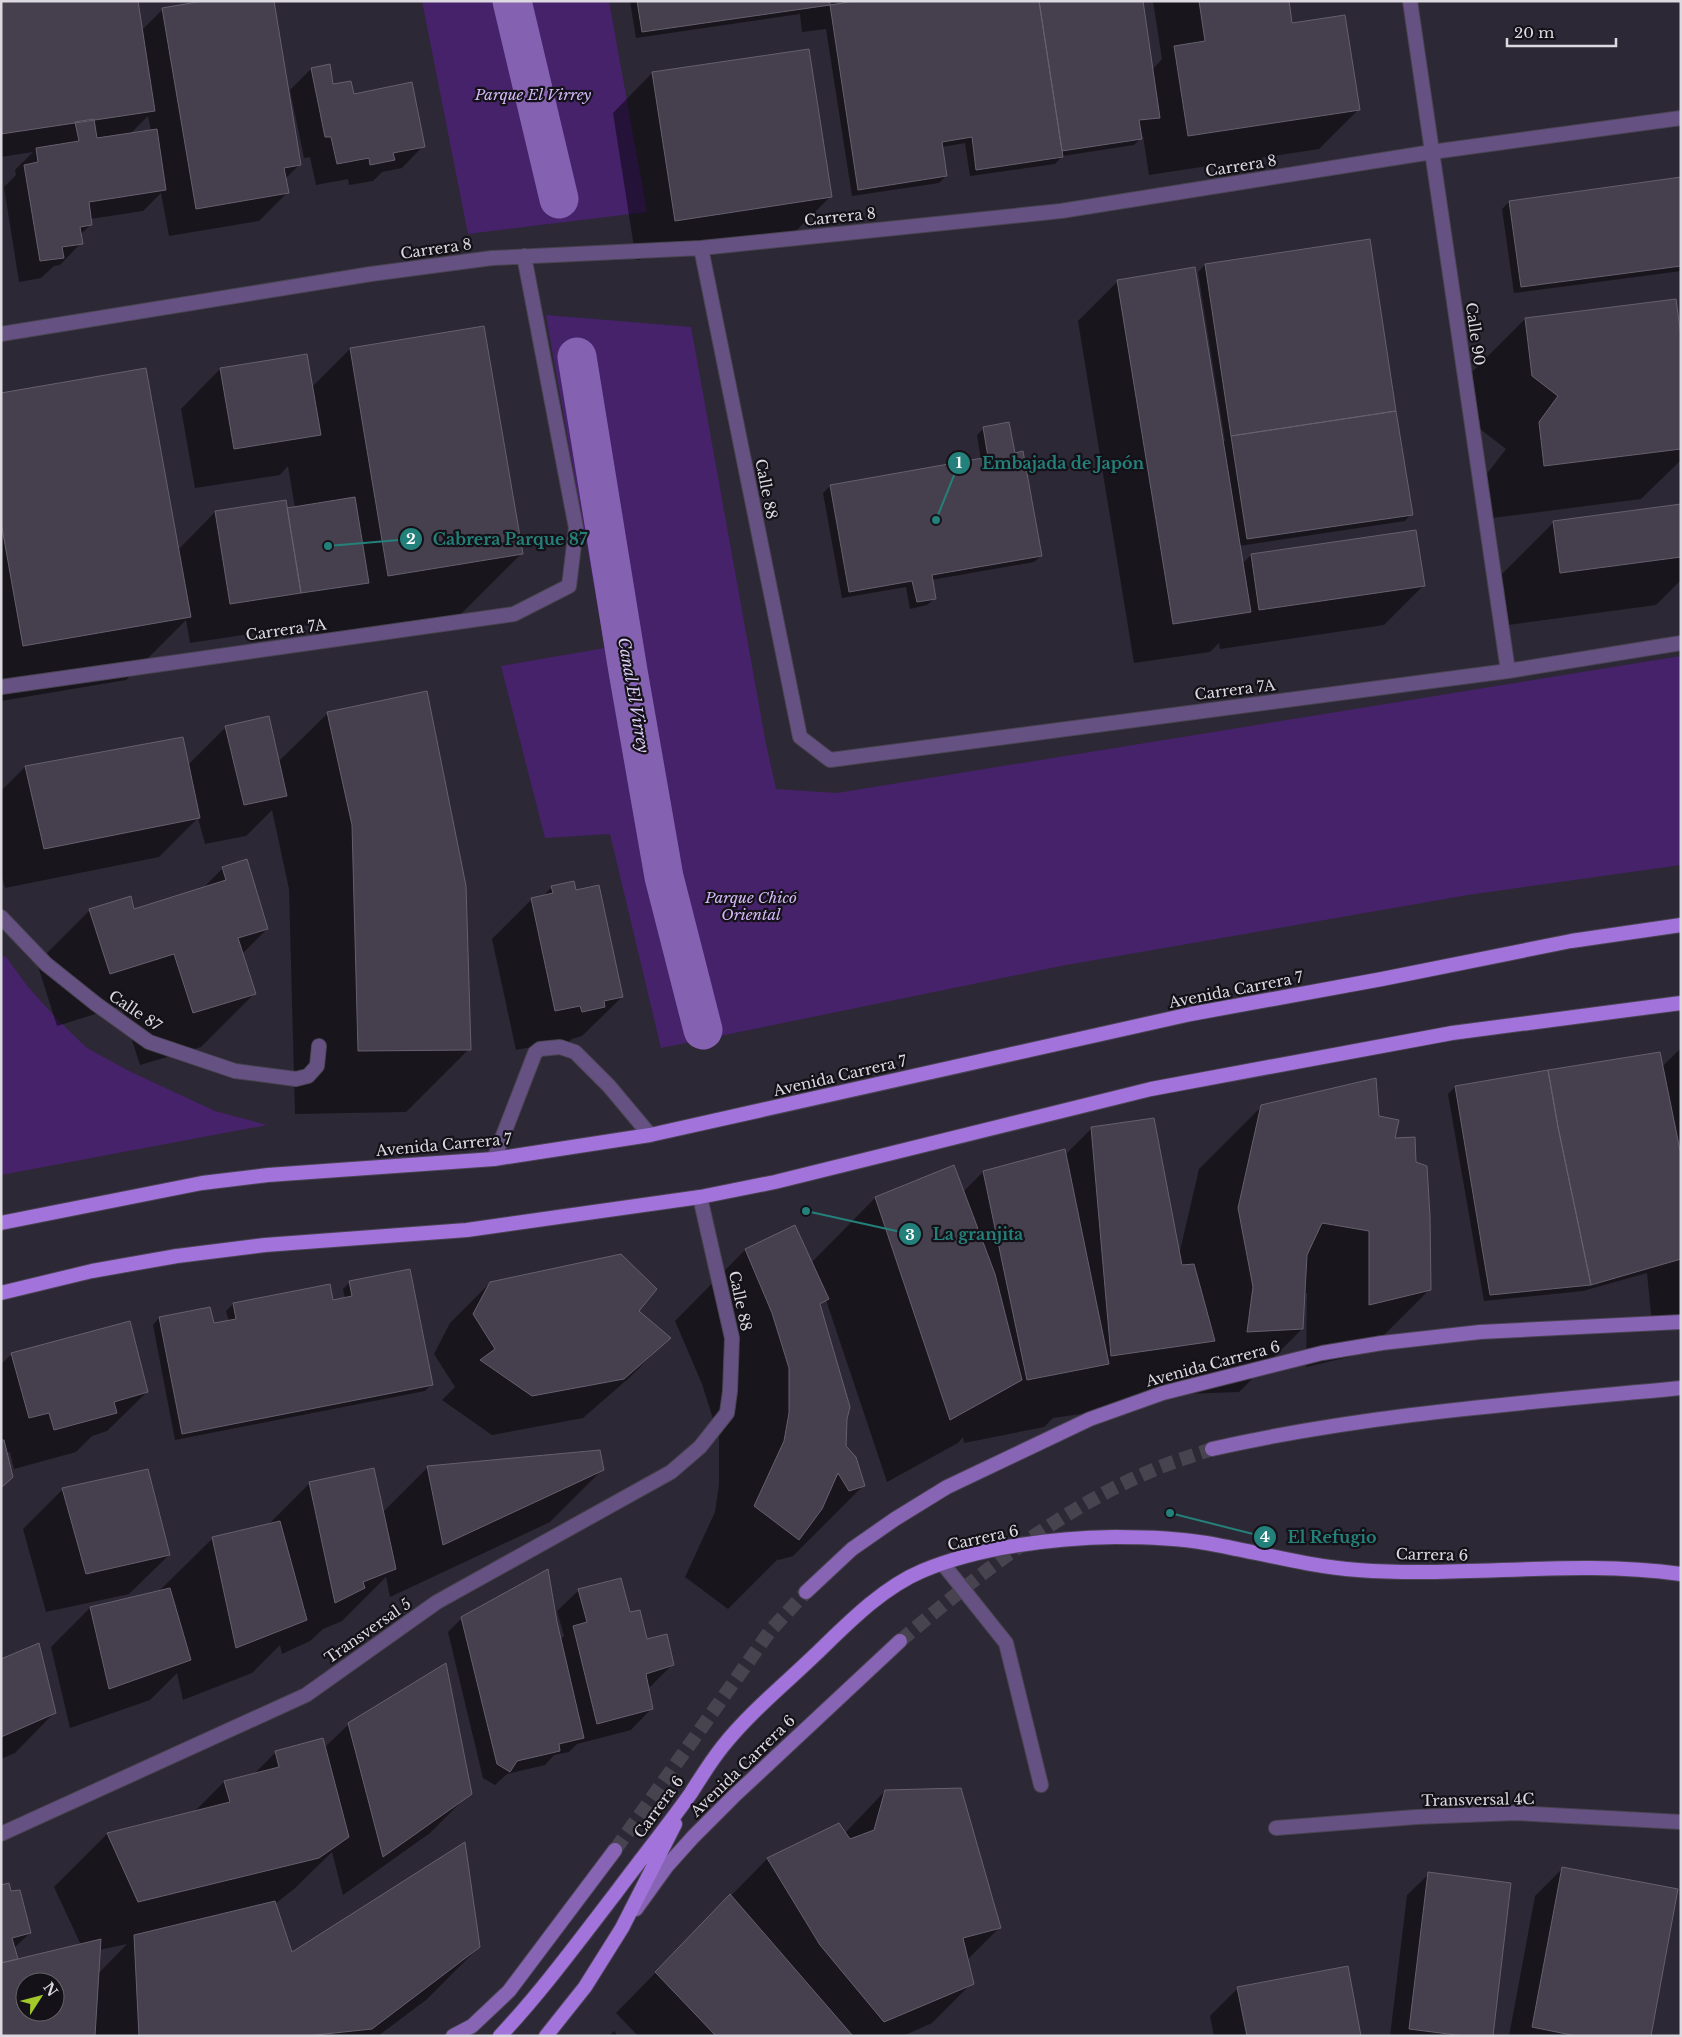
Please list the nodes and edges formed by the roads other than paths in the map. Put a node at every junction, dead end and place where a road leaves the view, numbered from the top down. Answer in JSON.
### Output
{"nodes":[{"id":1,"x":1410,"y":1,"type":"edge"},
{"id":2,"x":1681,"y":118,"type":"edge"},
{"id":3,"x":1432,"y":152,"type":"junction"},
{"id":4,"x":701,"y":248,"type":"junction"},
{"id":5,"x":524,"y":256,"type":"junction"},
{"id":6,"x":1,"y":334,"type":"edge"},
{"id":7,"x":1681,"y":643,"type":"edge"},
{"id":8,"x":1508,"y":671,"type":"junction"},
{"id":9,"x":1,"y":687,"type":"edge"},
{"id":10,"x":800,"y":737,"type":"joint"},
{"id":11,"x":1,"y":916,"type":"edge"},
{"id":12,"x":1681,"y":925,"type":"edge"},
{"id":13,"x":1681,"y":1003,"type":"edge"},
{"id":14,"x":319,"y":1046,"type":"dead end"},
{"id":15,"x":650,"y":1135,"type":"junction"},
{"id":16,"x":494,"y":1159,"type":"junction"},
{"id":17,"x":700,"y":1197,"type":"junction"},
{"id":18,"x":1,"y":1223,"type":"edge"},
{"id":19,"x":1,"y":1293,"type":"edge"},
{"id":20,"x":1681,"y":1322,"type":"edge"},
{"id":21,"x":1681,"y":1388,"type":"edge"},
{"id":22,"x":727,"y":1413,"type":"joint"},
{"id":23,"x":1212,"y":1449,"type":"tunnel mouth"},
{"id":24,"x":943,"y":1564,"type":"junction"},
{"id":25,"x":1681,"y":1574,"type":"edge"},
{"id":26,"x":806,"y":1592,"type":"tunnel mouth"},
{"id":27,"x":900,"y":1641,"type":"tunnel mouth"},
{"id":28,"x":1040,"y":1785,"type":"dead end"},
{"id":29,"x":691,"y":1792,"type":"junction"},
{"id":30,"x":1681,"y":1822,"type":"edge"},
{"id":31,"x":1276,"y":1828,"type":"dead end"},
{"id":32,"x":1,"y":1834,"type":"edge"},
{"id":33,"x":615,"y":1850,"type":"tunnel mouth"},
{"id":34,"x":622,"y":1928,"type":"junction"},
{"id":35,"x":453,"y":2036,"type":"edge"},
{"id":36,"x":500,"y":2036,"type":"edge"},
{"id":37,"x":546,"y":2036,"type":"edge"}],
"edges":[{"from":1,"to":3,"type":"street","name":"Calle 90"},
{"from":2,"to":3,"type":"street","name":"Carrera 8"},
{"from":3,"to":4,"type":"street","name":"Carrera 8"},
{"from":3,"to":8,"type":"street","name":"Calle 90"},
{"from":4,"to":5,"type":"street","name":"Carrera 8"},
{"from":4,"to":10,"type":"street","name":"Calle 88"},
{"from":5,"to":6,"type":"street","name":"Carrera 8"},
{"from":5,"to":9,"type":"street","name":"Carrera 7A"},
{"from":7,"to":8,"type":"street","name":"Carrera 7A"},
{"from":8,"to":10,"type":"street","name":"Carrera 7A"},
{"from":11,"to":14,"type":"street","name":"Calle 87"},
{"from":12,"to":15,"type":"main road","name":"Avenida Carrera 7"},
{"from":13,"to":17,"type":"main road"},
{"from":15,"to":16,"type":"main road","name":"Avenida Carrera 7"},
{"from":15,"to":16,"type":"street"},
{"from":16,"to":18,"type":"main road","name":"Avenida Carrera 7"},
{"from":17,"to":19,"type":"main road"},
{"from":17,"to":22,"type":"street","name":"Calle 88"},
{"from":20,"to":26,"type":"main road","name":"Avenida Carrera 6"},
{"from":21,"to":23,"type":"main road"},
{"from":22,"to":32,"type":"street","name":"Transversal 5"},
{"from":24,"to":25,"type":"main road","name":"Carrera 6"},
{"from":24,"to":28,"type":"street"},
{"from":24,"to":29,"type":"main road","name":"Carrera 6"},
{"from":27,"to":34,"type":"main road","name":"Avenida Carrera 6"},
{"from":29,"to":34,"type":"main road","name":"Avenida Carrera 6"},
{"from":29,"to":36,"type":"main road","name":"Carrera 6"},
{"from":30,"to":31,"type":"street","name":"Transversal 4C"},
{"from":33,"to":35,"type":"main road"},
{"from":34,"to":37,"type":"main road","name":"Avenida Carrera 6"}]}
